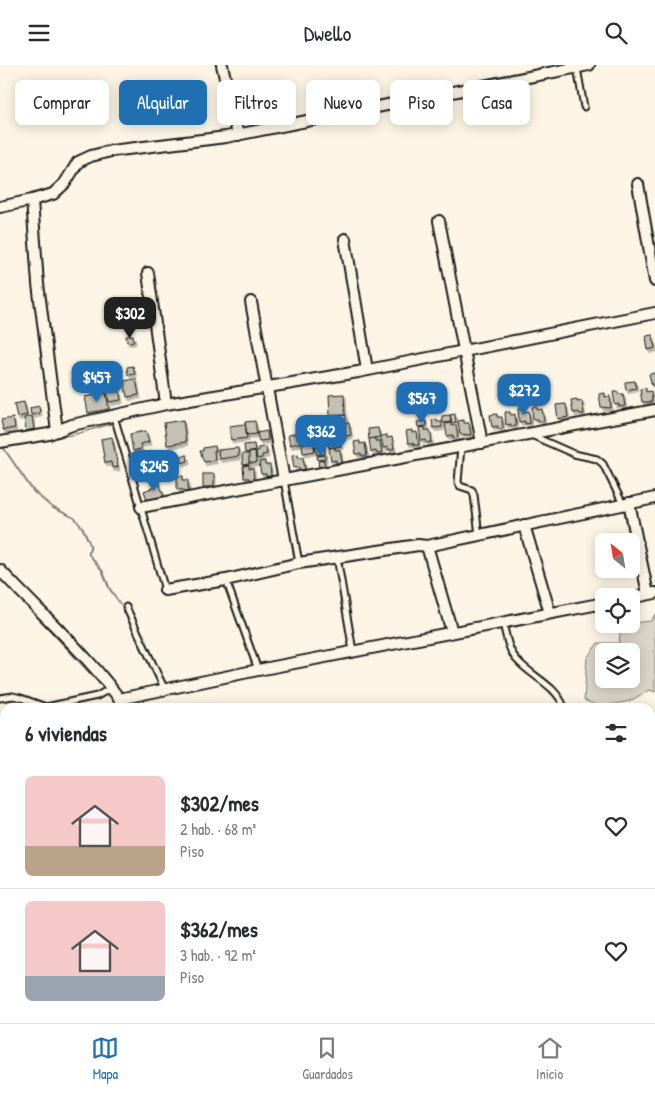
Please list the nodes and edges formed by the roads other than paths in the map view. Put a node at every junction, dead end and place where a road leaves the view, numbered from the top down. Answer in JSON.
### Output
{"nodes":[{"id":1,"x":222,"y":65,"type":"edge"},
{"id":2,"x":589,"y":65,"type":"edge"},
{"id":3,"x":577,"y":67,"type":"junction"},
{"id":4,"x":584,"y":107,"type":"dead end"},
{"id":5,"x":238,"y":135,"type":"junction"},
{"id":6,"x":638,"y":184,"type":"dead end"},
{"id":7,"x":32,"y":200,"type":"junction"},
{"id":8,"x":0,"y":207,"type":"edge"},
{"id":9,"x":439,"y":221,"type":"dead end"},
{"id":10,"x":345,"y":239,"type":"dead end"},
{"id":11,"x":148,"y":273,"type":"dead end"},
{"id":12,"x":655,"y":281,"type":"edge"},
{"id":13,"x":251,"y":301,"type":"dead end"},
{"id":14,"x":655,"y":313,"type":"edge"},
{"id":15,"x":463,"y":351,"type":"junction"},
{"id":16,"x":367,"y":370,"type":"junction"},
{"id":17,"x":267,"y":387,"type":"junction"},
{"id":18,"x":166,"y":404,"type":"junction"},
{"id":19,"x":655,"y":410,"type":"edge"},
{"id":20,"x":114,"y":416,"type":"junction"},
{"id":21,"x":57,"y":431,"type":"junction"},
{"id":22,"x":529,"y":434,"type":"junction"},
{"id":23,"x":0,"y":443,"type":"edge"},
{"id":24,"x":482,"y":443,"type":"junction"},
{"id":25,"x":461,"y":446,"type":"junction"},
{"id":26,"x":284,"y":479,"type":"junction"},
{"id":27,"x":655,"y":498,"type":"edge"},
{"id":28,"x":626,"y":504,"type":"junction"},
{"id":29,"x":141,"y":507,"type":"junction"},
{"id":30,"x":524,"y":525,"type":"junction"},
{"id":31,"x":479,"y":535,"type":"junction"},
{"id":32,"x":427,"y":546,"type":"junction"},
{"id":33,"x":337,"y":556,"type":"junction"},
{"id":34,"x":300,"y":563,"type":"junction"},
{"id":35,"x":0,"y":570,"type":"edge"},
{"id":36,"x":226,"y":579,"type":"junction"},
{"id":37,"x":165,"y":590,"type":"joint"},
{"id":38,"x":651,"y":593,"type":"edge"},
{"id":39,"x":595,"y":605,"type":"edge"},
{"id":40,"x":126,"y":607,"type":"dead end"},
{"id":41,"x":550,"y":613,"type":"junction"},
{"id":42,"x":502,"y":623,"type":"junction"},
{"id":43,"x":452,"y":632,"type":"junction"},
{"id":44,"x":353,"y":651,"type":"junction"},
{"id":45,"x":258,"y":670,"type":"junction"},
{"id":46,"x":111,"y":688,"type":"junction"},
{"id":47,"x":166,"y":689,"type":"junction"},
{"id":48,"x":0,"y":698,"type":"edge"},
{"id":49,"x":35,"y":703,"type":"edge"},
{"id":50,"x":65,"y":703,"type":"edge"},
{"id":51,"x":122,"y":703,"type":"edge"},
{"id":52,"x":562,"y":703,"type":"edge"}],
"edges":[{"from":1,"to":5,"type":"street"},
{"from":2,"to":3,"type":"street"},
{"from":3,"to":4,"type":"lane"},
{"from":3,"to":5,"type":"street"},
{"from":5,"to":7,"type":"street"},
{"from":6,"to":12,"type":"street"},
{"from":7,"to":8,"type":"street"},
{"from":7,"to":21,"type":"street"},
{"from":9,"to":15,"type":"street"},
{"from":10,"to":16,"type":"street"},
{"from":11,"to":18,"type":"street"},
{"from":13,"to":17,"type":"street"},
{"from":14,"to":15,"type":"street"},
{"from":15,"to":16,"type":"street"},
{"from":15,"to":24,"type":"street"},
{"from":16,"to":17,"type":"street"},
{"from":17,"to":18,"type":"street"},
{"from":17,"to":26,"type":"street"},
{"from":18,"to":20,"type":"street"},
{"from":19,"to":22,"type":"street"},
{"from":20,"to":21,"type":"street"},
{"from":20,"to":29,"type":"lane"},
{"from":21,"to":23,"type":"street"},
{"from":22,"to":24,"type":"street"},
{"from":22,"to":28,"type":"lane"},
{"from":24,"to":25,"type":"street"},
{"from":25,"to":26,"type":"street"},
{"from":25,"to":31,"type":"lane"},
{"from":26,"to":29,"type":"street"},
{"from":26,"to":34,"type":"lane"},
{"from":27,"to":28,"type":"street"},
{"from":28,"to":30,"type":"street"},
{"from":28,"to":38,"type":"street"},
{"from":29,"to":37,"type":"lane"},
{"from":30,"to":31,"type":"street"},
{"from":30,"to":41,"type":"street"},
{"from":31,"to":32,"type":"street"},
{"from":32,"to":33,"type":"street"},
{"from":32,"to":43,"type":"street"},
{"from":33,"to":34,"type":"street"},
{"from":33,"to":44,"type":"lane"},
{"from":34,"to":36,"type":"street"},
{"from":35,"to":46,"type":"street"},
{"from":36,"to":37,"type":"street"},
{"from":36,"to":45,"type":"lane"},
{"from":39,"to":41,"type":"street"},
{"from":40,"to":47,"type":"lane"},
{"from":41,"to":42,"type":"street"},
{"from":42,"to":43,"type":"street"},
{"from":42,"to":52,"type":"lane"},
{"from":43,"to":44,"type":"street"},
{"from":44,"to":45,"type":"street"},
{"from":45,"to":47,"type":"street"},
{"from":46,"to":50,"type":"lane"},
{"from":46,"to":51,"type":"street"},
{"from":47,"to":51,"type":"street"},
{"from":48,"to":49,"type":"lane"}]}
